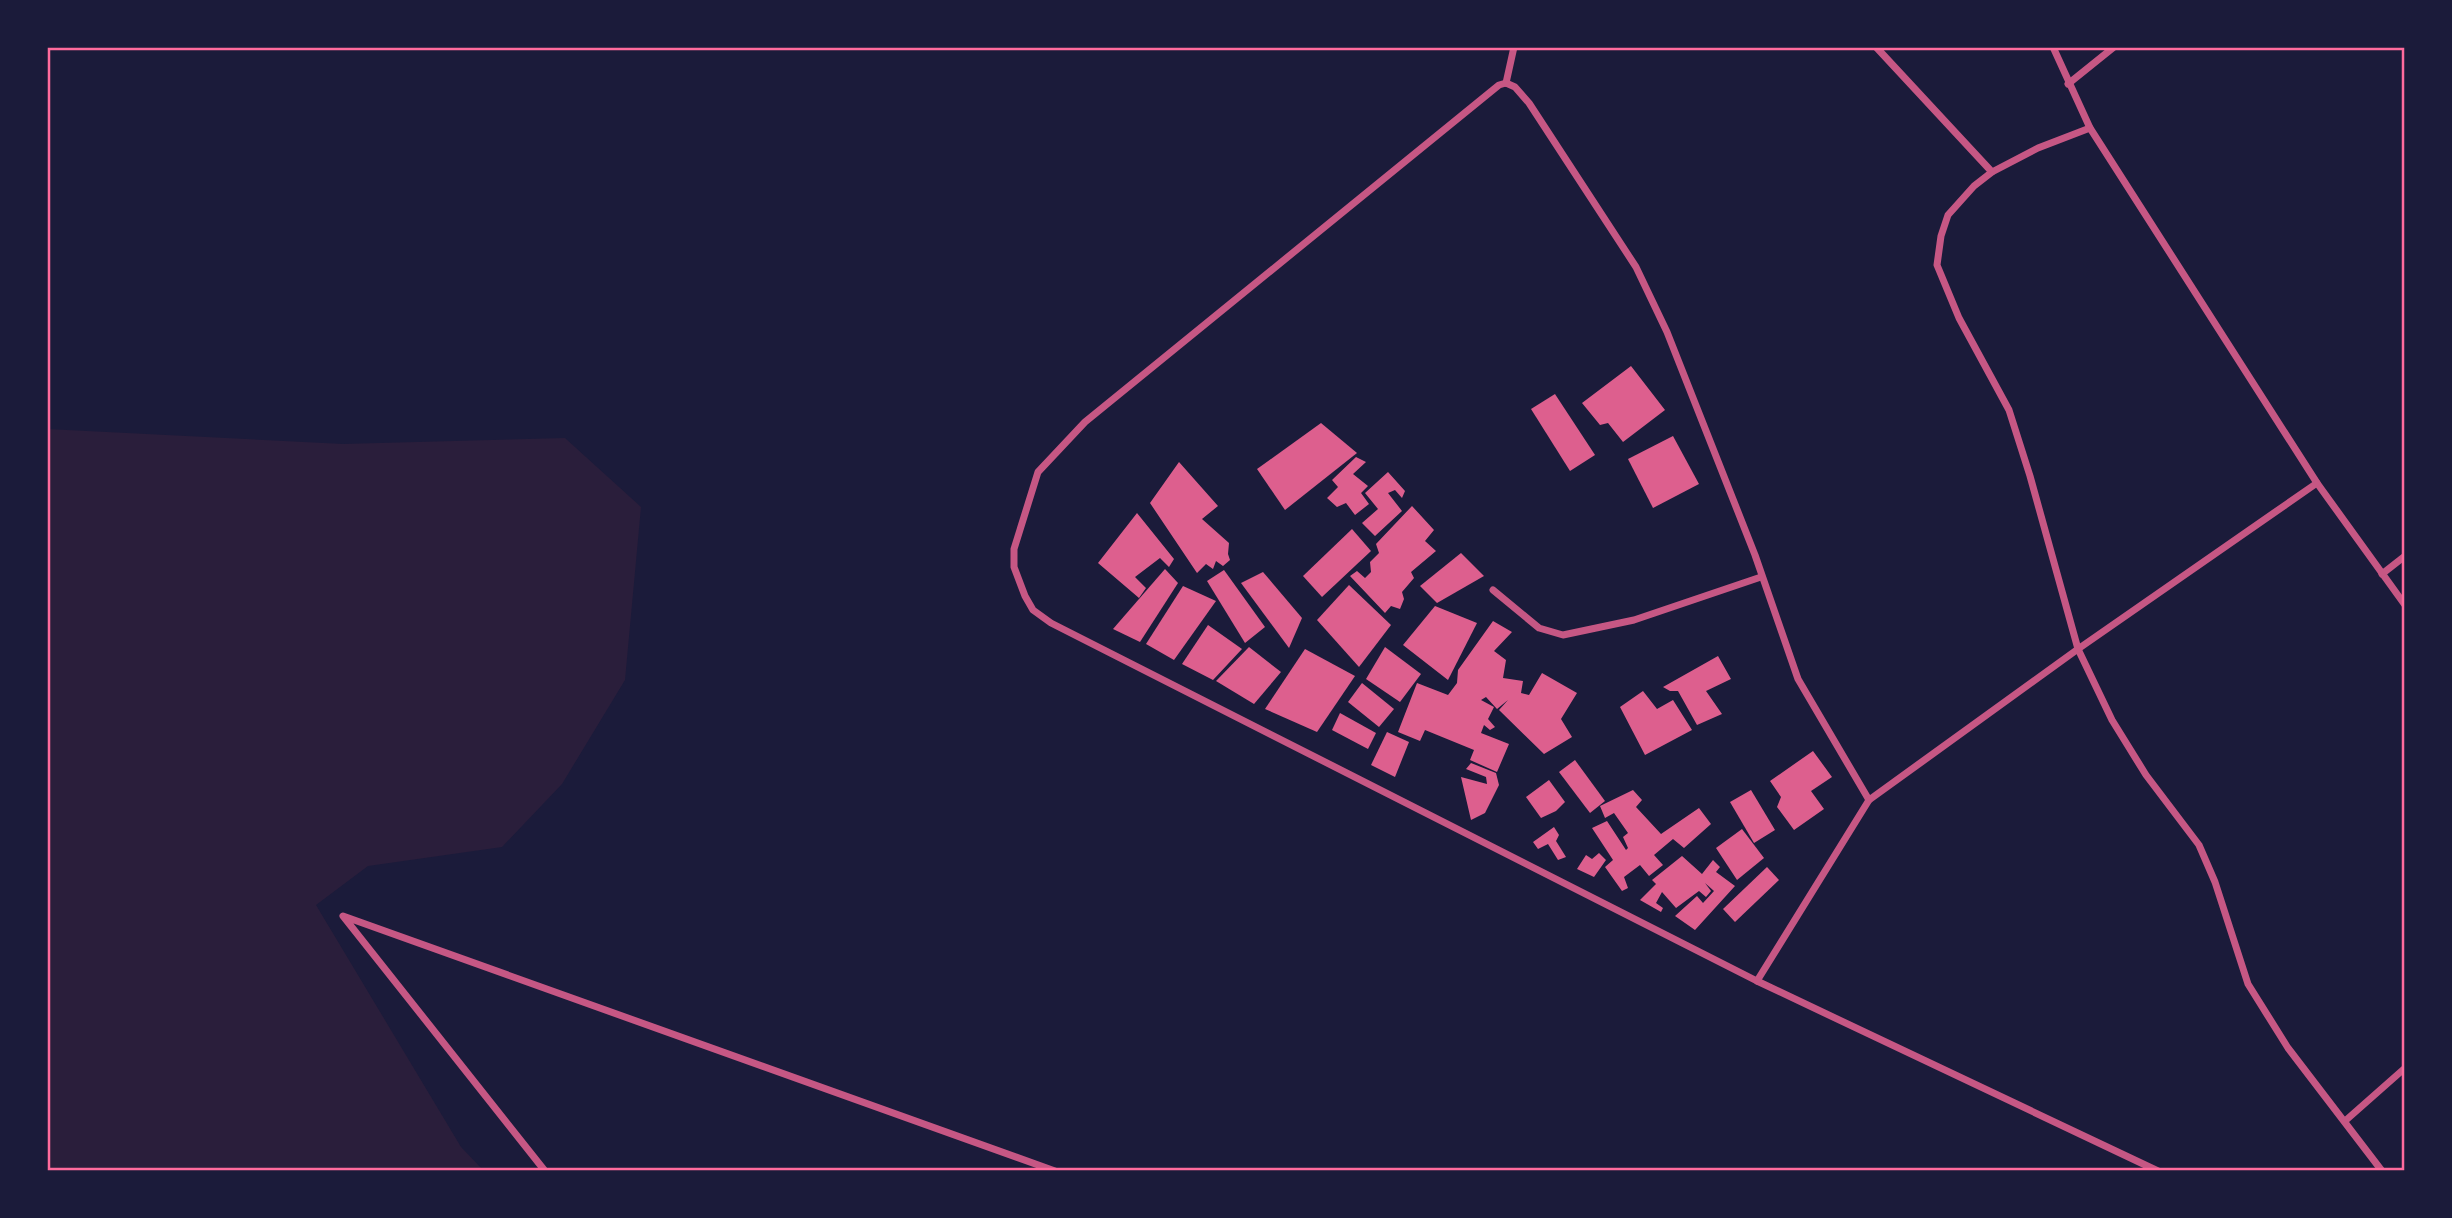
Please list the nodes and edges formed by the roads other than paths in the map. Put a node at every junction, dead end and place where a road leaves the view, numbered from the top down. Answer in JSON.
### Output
{"nodes":[{"id":1,"x":1514,"y":47,"type":"edge"},
{"id":2,"x":1876,"y":47,"type":"edge"},
{"id":3,"x":2053,"y":47,"type":"edge"},
{"id":4,"x":2114,"y":47,"type":"edge"},
{"id":5,"x":1506,"y":83,"type":"junction"},
{"id":6,"x":2068,"y":84,"type":"junction"},
{"id":7,"x":2090,"y":128,"type":"junction"},
{"id":8,"x":1992,"y":172,"type":"junction"},
{"id":9,"x":2317,"y":483,"type":"junction"},
{"id":10,"x":2405,"y":556,"type":"edge"},
{"id":11,"x":2382,"y":574,"type":"junction"},
{"id":12,"x":1761,"y":577,"type":"junction"},
{"id":13,"x":1493,"y":590,"type":"dead end"},
{"id":14,"x":2405,"y":605,"type":"edge"},
{"id":15,"x":2078,"y":649,"type":"junction"},
{"id":16,"x":1869,"y":800,"type":"junction"},
{"id":17,"x":1757,"y":981,"type":"junction"},
{"id":18,"x":2405,"y":1068,"type":"edge"},
{"id":19,"x":2345,"y":1121,"type":"junction"},
{"id":20,"x":545,"y":1171,"type":"edge"},
{"id":21,"x":1055,"y":1171,"type":"edge"},
{"id":22,"x":2158,"y":1171,"type":"edge"},
{"id":23,"x":2382,"y":1171,"type":"edge"}],
"edges":[{"from":1,"to":5,"type":"street"},
{"from":2,"to":8,"type":"street"},
{"from":3,"to":6,"type":"street"},
{"from":4,"to":6,"type":"street"},
{"from":5,"to":12,"type":"street"},
{"from":5,"to":17,"type":"street"},
{"from":6,"to":7,"type":"street"},
{"from":7,"to":8,"type":"street"},
{"from":7,"to":9,"type":"street"},
{"from":8,"to":15,"type":"street"},
{"from":9,"to":11,"type":"street"},
{"from":9,"to":15,"type":"street"},
{"from":10,"to":11,"type":"street"},
{"from":11,"to":14,"type":"street"},
{"from":12,"to":13,"type":"street"},
{"from":12,"to":16,"type":"street"},
{"from":15,"to":16,"type":"street"},
{"from":15,"to":19,"type":"street"},
{"from":16,"to":17,"type":"street"},
{"from":17,"to":22,"type":"street"},
{"from":18,"to":19,"type":"street"},
{"from":19,"to":23,"type":"street"},
{"from":20,"to":21,"type":"street"}]}
